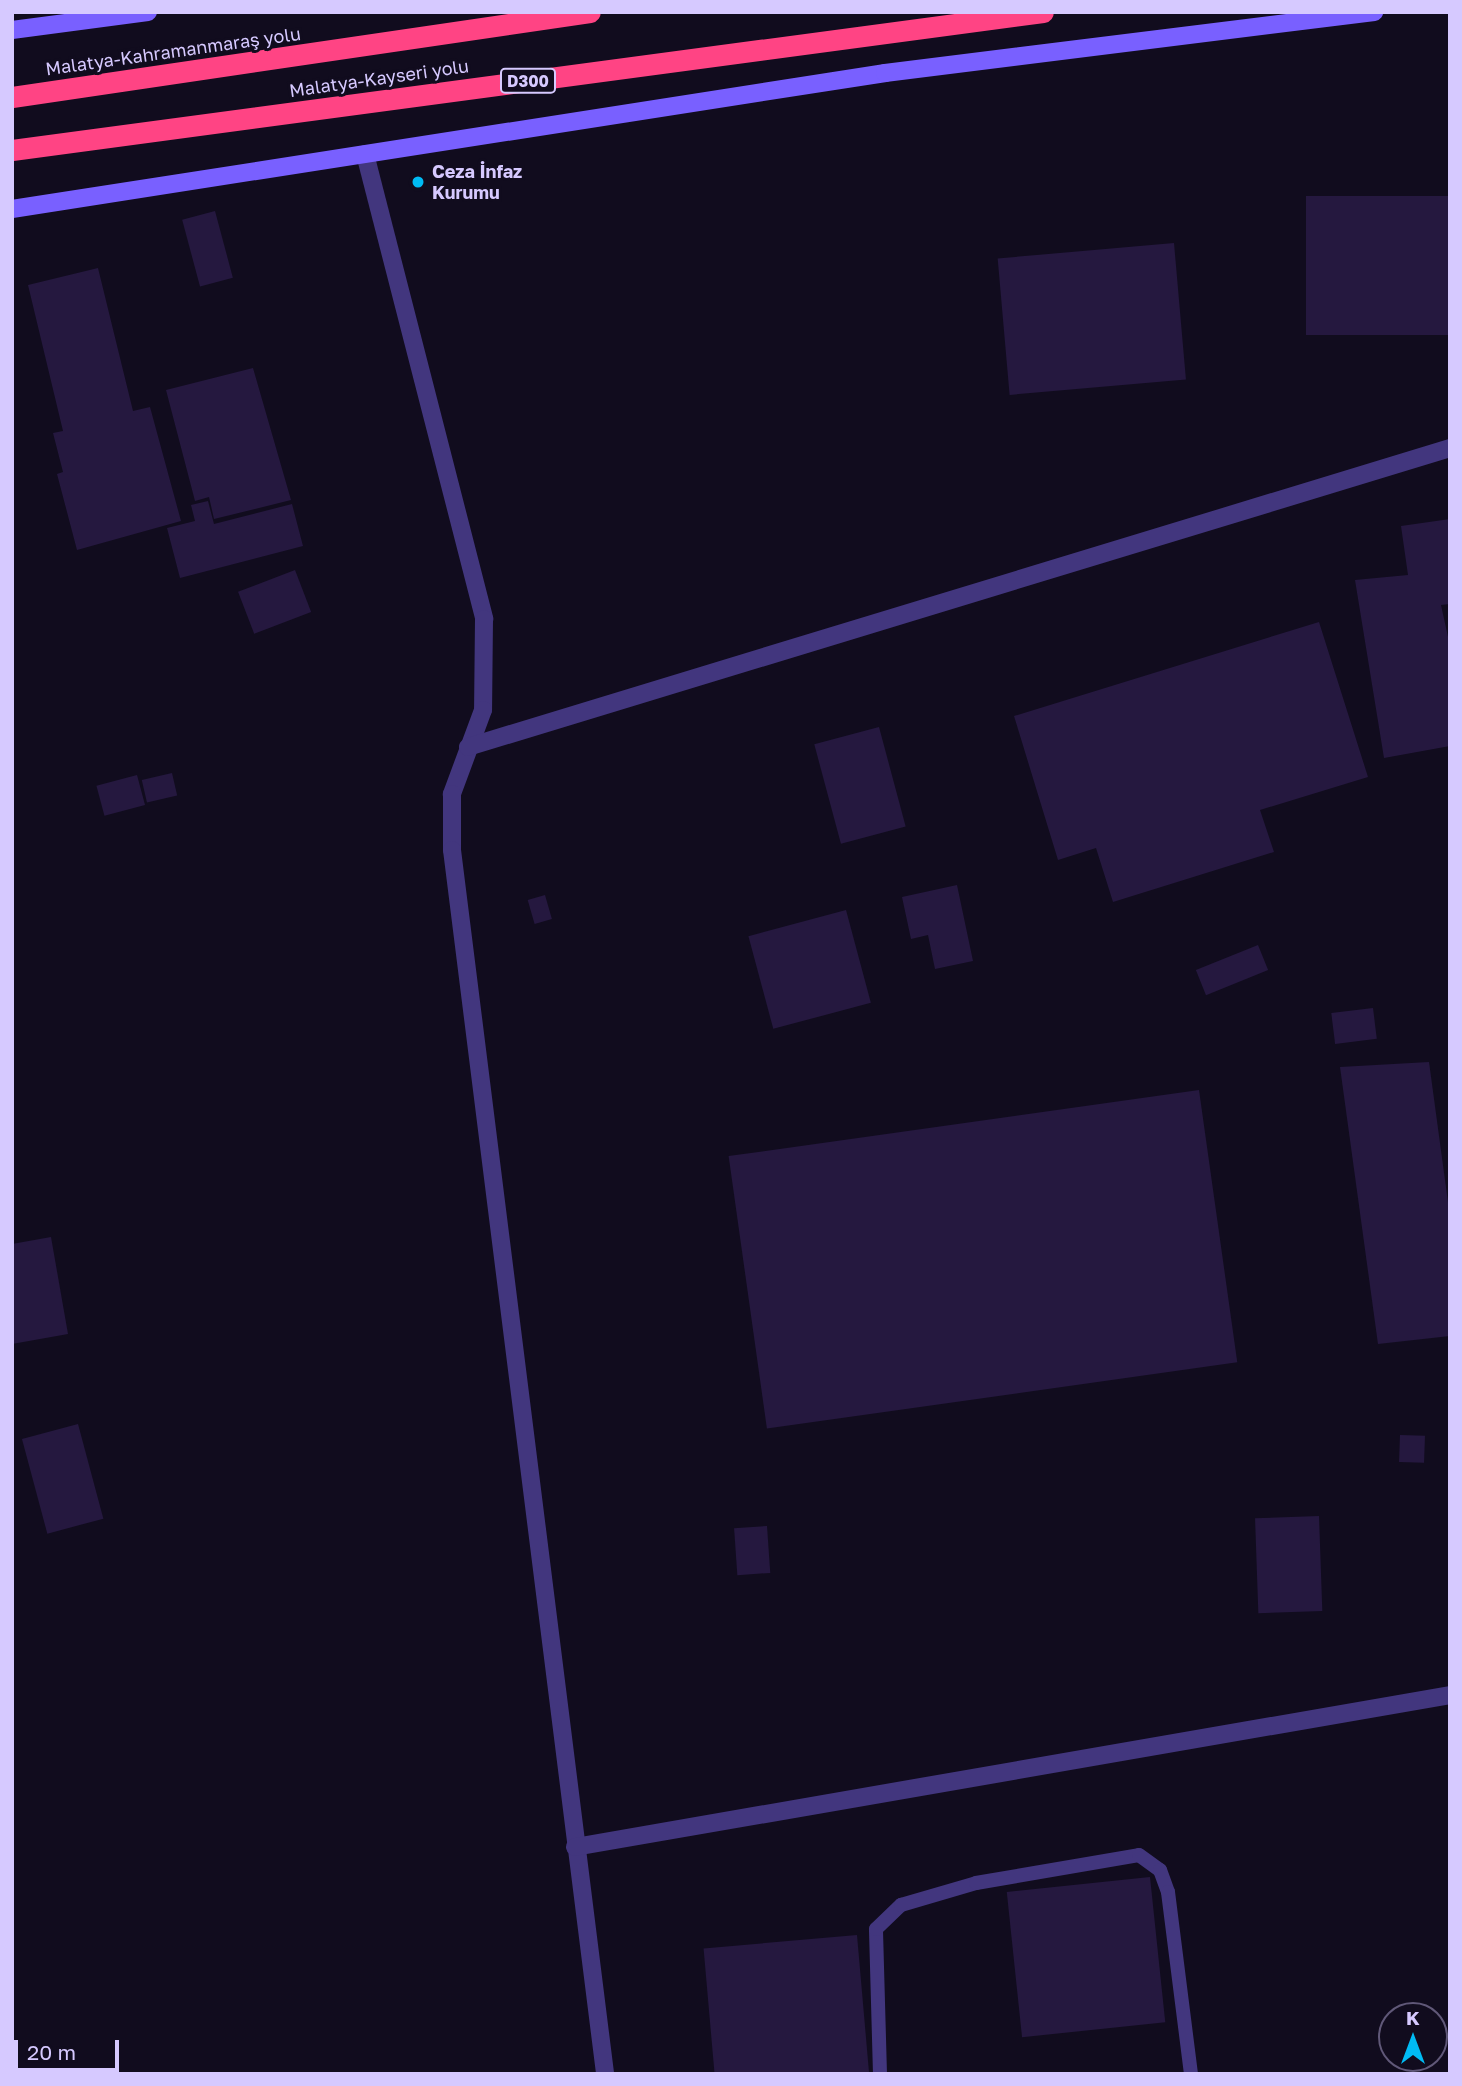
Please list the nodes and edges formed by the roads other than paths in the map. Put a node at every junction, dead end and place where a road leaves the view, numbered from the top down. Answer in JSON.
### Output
{"nodes":[{"id":1,"x":148,"y":12,"type":"edge"},
{"id":2,"x":590,"y":12,"type":"edge"},
{"id":3,"x":1043,"y":12,"type":"edge"},
{"id":4,"x":1374,"y":12,"type":"edge"},
{"id":5,"x":12,"y":30,"type":"edge"},
{"id":6,"x":12,"y":97,"type":"edge"},
{"id":7,"x":12,"y":150,"type":"edge"},
{"id":8,"x":365,"y":154,"type":"junction"},
{"id":9,"x":12,"y":209,"type":"edge"},
{"id":10,"x":1450,"y":448,"type":"edge"},
{"id":11,"x":468,"y":747,"type":"junction"},
{"id":12,"x":1450,"y":1695,"type":"edge"},
{"id":13,"x":575,"y":1847,"type":"junction"},
{"id":14,"x":605,"y":2074,"type":"edge"},
{"id":15,"x":880,"y":2074,"type":"edge"},
{"id":16,"x":1191,"y":2074,"type":"edge"}],
"edges":[{"from":1,"to":5,"type":"street"},
{"from":2,"to":6,"type":"highway","name":"Malatya-Kahramanmaraş yolu"},
{"from":3,"to":7,"type":"highway","name":"Malatya-Kayseri yolu","number":"D300"},
{"from":4,"to":8,"type":"street"},
{"from":8,"to":9,"type":"street"},
{"from":8,"to":11,"type":"street"},
{"from":10,"to":11,"type":"street"},
{"from":11,"to":13,"type":"street"},
{"from":12,"to":13,"type":"street"},
{"from":13,"to":14,"type":"street"},
{"from":15,"to":16,"type":"lane"}]}
